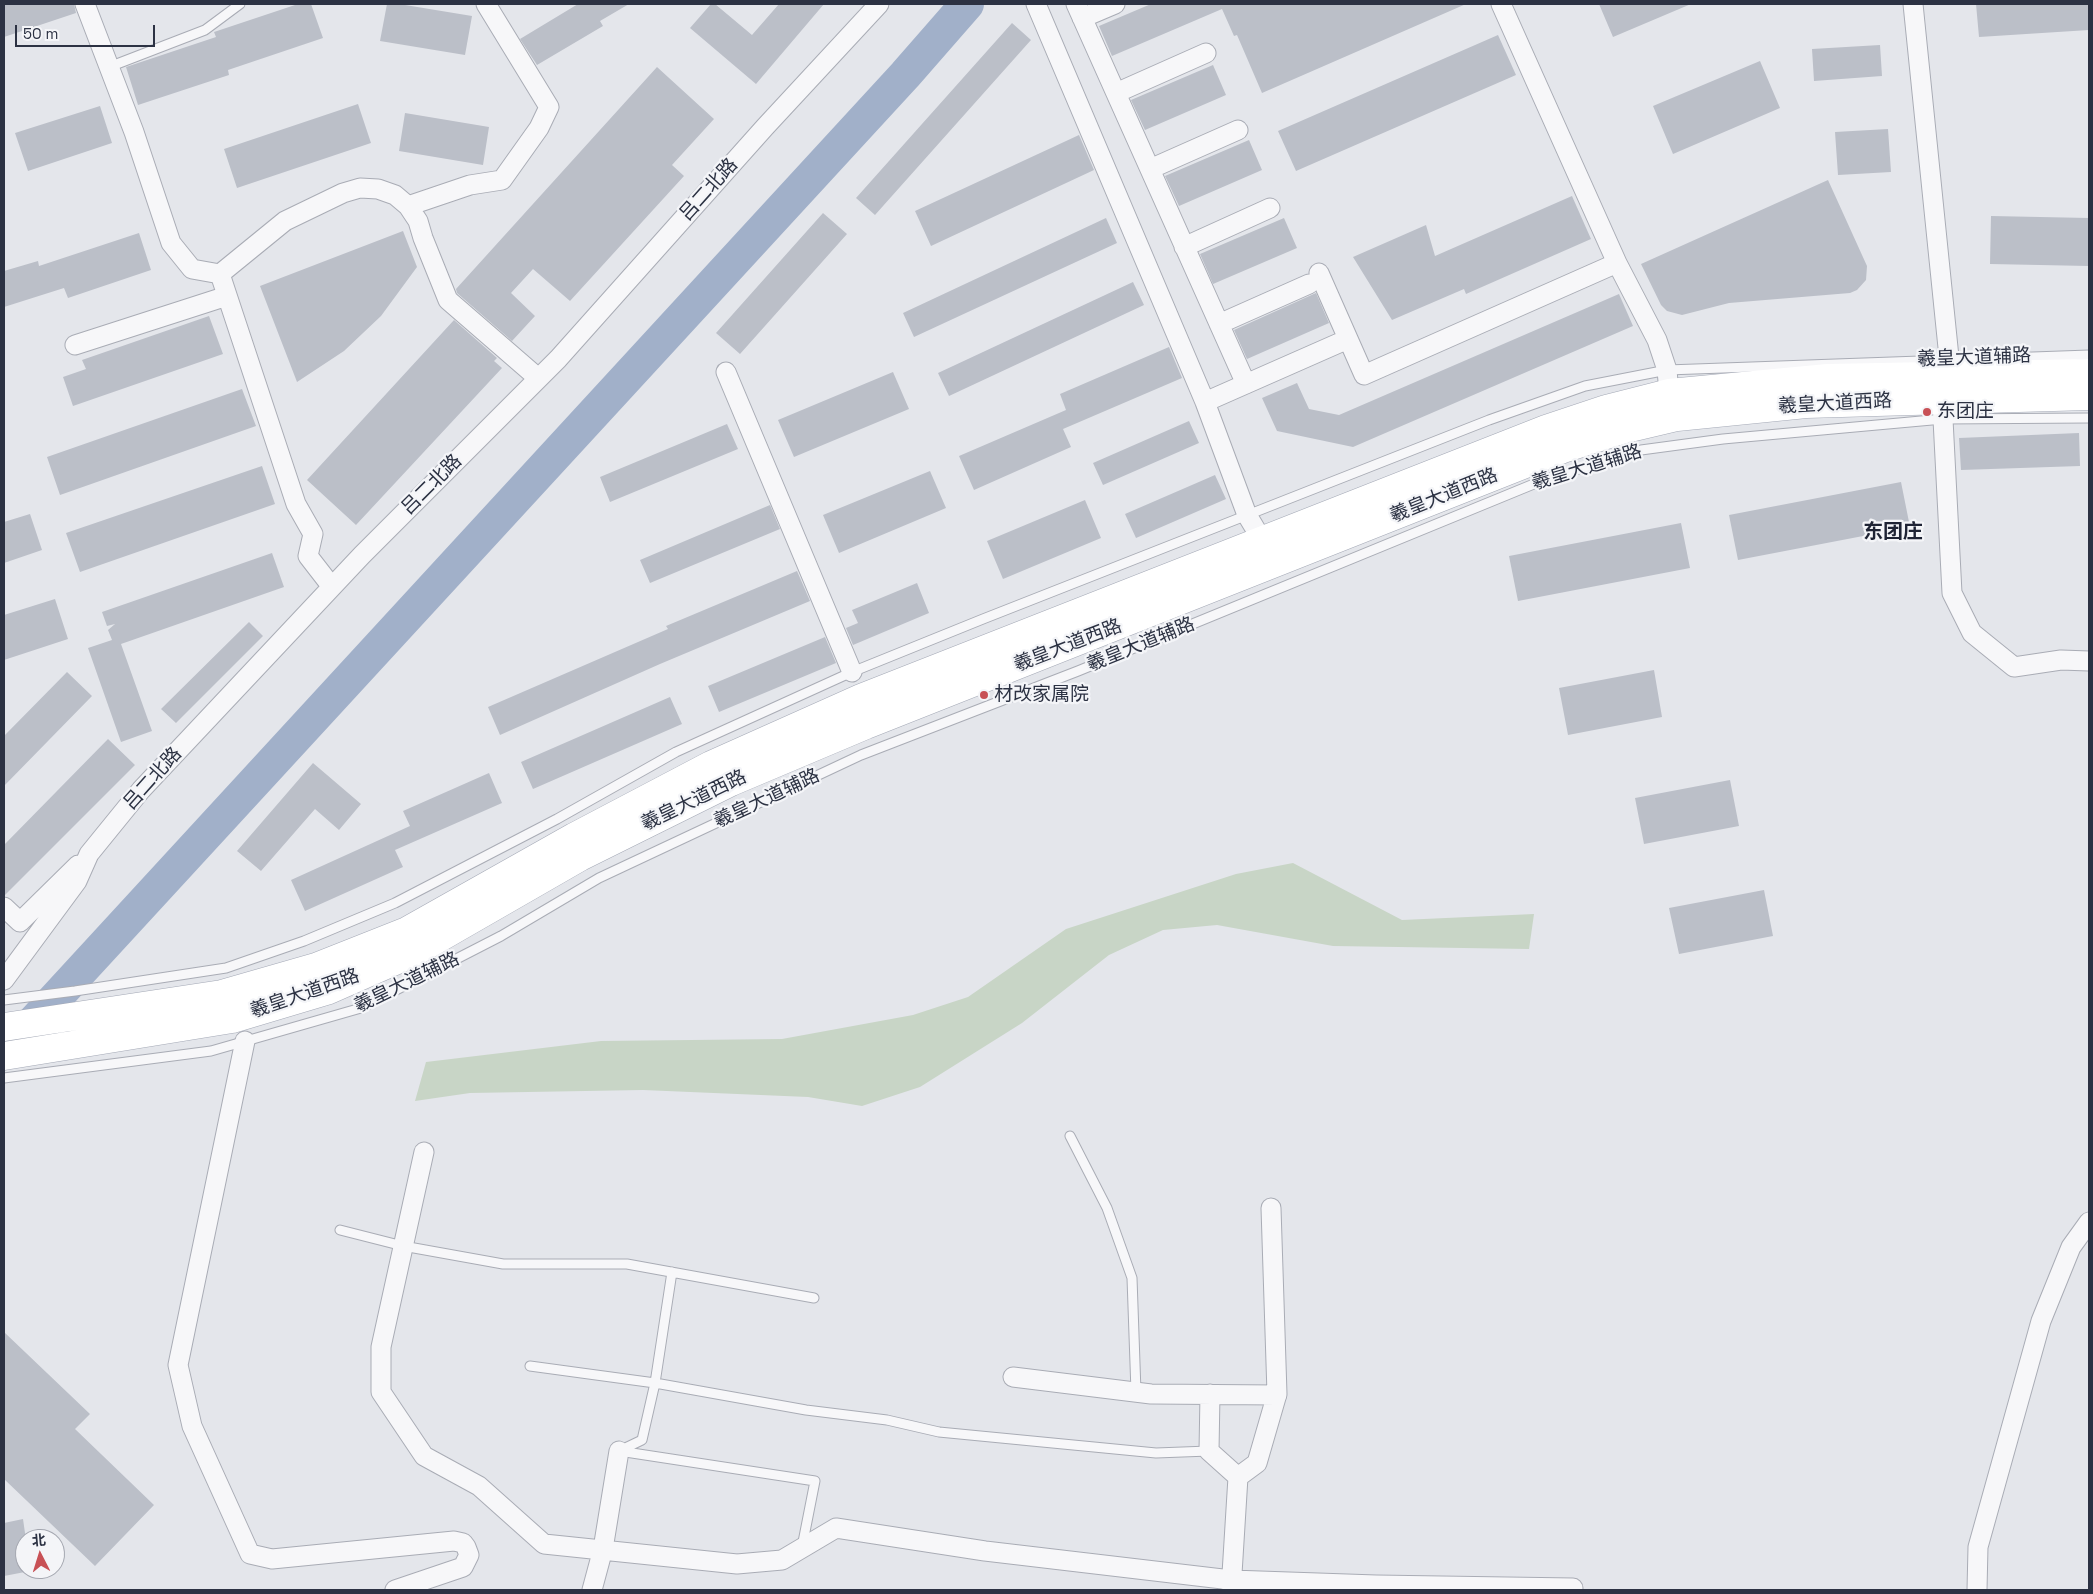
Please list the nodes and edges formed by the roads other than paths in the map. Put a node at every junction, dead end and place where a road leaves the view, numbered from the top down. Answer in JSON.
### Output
{"nodes":[{"id":1,"x":85,"y":4,"type":"edge"},
{"id":2,"x":240,"y":4,"type":"edge"},
{"id":3,"x":486,"y":4,"type":"edge"},
{"id":4,"x":880,"y":4,"type":"edge"},
{"id":5,"x":1036,"y":4,"type":"edge"},
{"id":6,"x":1115,"y":4,"type":"edge"},
{"id":7,"x":1501,"y":4,"type":"edge"},
{"id":8,"x":1913,"y":4,"type":"edge"},
{"id":9,"x":1079,"y":11,"type":"edge"},
{"id":10,"x":1206,"y":53,"type":"dead end"},
{"id":11,"x":109,"y":67,"type":"junction"},
{"id":12,"x":1116,"y":93,"type":"junction"},
{"id":13,"x":1238,"y":130,"type":"dead end"},
{"id":14,"x":1150,"y":169,"type":"junction"},
{"id":15,"x":408,"y":206,"type":"junction"},
{"id":16,"x":1270,"y":208,"type":"dead end"},
{"id":17,"x":1184,"y":247,"type":"junction"},
{"id":18,"x":1617,"y":263,"type":"junction"},
{"id":19,"x":220,"y":274,"type":"junction"},
{"id":20,"x":227,"y":296,"type":"junction"},
{"id":21,"x":1219,"y":324,"type":"junction"},
{"id":22,"x":1348,"y":339,"type":"junction"},
{"id":23,"x":76,"y":345,"type":"dead end"},
{"id":24,"x":2089,"y":354,"type":"edge"},
{"id":25,"x":726,"y":372,"type":"dead end"},
{"id":26,"x":2089,"y":373,"type":"edge"},
{"id":27,"x":538,"y":378,"type":"junction"},
{"id":28,"x":1668,"y":382,"type":"junction"},
{"id":29,"x":1246,"y":384,"type":"junction"},
{"id":30,"x":1946,"y":389,"type":"junction"},
{"id":31,"x":2089,"y":396,"type":"edge"},
{"id":32,"x":1205,"y":402,"type":"junction"},
{"id":33,"x":2089,"y":418,"type":"edge"},
{"id":34,"x":1247,"y":515,"type":"junction"},
{"id":35,"x":1270,"y":552,"type":"junction"},
{"id":36,"x":332,"y":587,"type":"junction"},
{"id":37,"x":2089,"y":661,"type":"edge"},
{"id":38,"x":852,"y":672,"type":"junction"},
{"id":39,"x":89,"y":854,"type":"junction"},
{"id":40,"x":4,"y":907,"type":"edge"},
{"id":41,"x":4,"y":980,"type":"edge"},
{"id":42,"x":4,"y":1000,"type":"edge"},
{"id":43,"x":4,"y":1027,"type":"edge"},
{"id":44,"x":245,"y":1041,"type":"junction"},
{"id":45,"x":16,"y":1055,"type":"edge"},
{"id":46,"x":4,"y":1078,"type":"edge"},
{"id":47,"x":1070,"y":1136,"type":"dead end"},
{"id":48,"x":424,"y":1152,"type":"dead end"},
{"id":49,"x":1271,"y":1208,"type":"dead end"},
{"id":50,"x":2089,"y":1222,"type":"edge"},
{"id":51,"x":340,"y":1230,"type":"dead end"},
{"id":52,"x":403,"y":1246,"type":"junction"},
{"id":53,"x":672,"y":1272,"type":"junction"},
{"id":54,"x":814,"y":1298,"type":"dead end"},
{"id":55,"x":530,"y":1366,"type":"dead end"},
{"id":56,"x":1013,"y":1377,"type":"dead end"},
{"id":57,"x":655,"y":1383,"type":"junction"},
{"id":58,"x":1136,"y":1392,"type":"junction"},
{"id":59,"x":1210,"y":1394,"type":"junction"},
{"id":60,"x":1277,"y":1395,"type":"junction"},
{"id":61,"x":619,"y":1451,"type":"junction"},
{"id":62,"x":1209,"y":1451,"type":"junction"},
{"id":63,"x":1238,"y":1477,"type":"junction"},
{"id":64,"x":802,"y":1548,"type":"junction"},
{"id":65,"x":603,"y":1549,"type":"junction"},
{"id":66,"x":1231,"y":1585,"type":"edge"},
{"id":67,"x":1573,"y":1588,"type":"dead end"},
{"id":68,"x":395,"y":1590,"type":"edge"},
{"id":69,"x":592,"y":1590,"type":"edge"},
{"id":70,"x":1977,"y":1590,"type":"edge"}],
"edges":[{"from":1,"to":11,"type":"street"},
{"from":2,"to":11,"type":"lane"},
{"from":3,"to":15,"type":"street"},
{"from":4,"to":27,"type":"street","name":"吕二北路"},
{"from":5,"to":32,"type":"street"},
{"from":6,"to":9,"type":"street"},
{"from":7,"to":18,"type":"street"},
{"from":8,"to":30,"type":"street"},
{"from":9,"to":12,"type":"street"},
{"from":10,"to":12,"type":"street"},
{"from":11,"to":19,"type":"street"},
{"from":12,"to":14,"type":"street"},
{"from":13,"to":14,"type":"street"},
{"from":14,"to":17,"type":"street"},
{"from":15,"to":19,"type":"street"},
{"from":15,"to":27,"type":"street"},
{"from":16,"to":17,"type":"street"},
{"from":17,"to":21,"type":"street"},
{"from":18,"to":22,"type":"street"},
{"from":18,"to":28,"type":"street"},
{"from":19,"to":20,"type":"street"},
{"from":20,"to":23,"type":"street"},
{"from":20,"to":36,"type":"street"},
{"from":21,"to":22,"type":"street"},
{"from":21,"to":29,"type":"street"},
{"from":22,"to":29,"type":"street"},
{"from":24,"to":30,"type":"lane","name":"羲皇大道辅路"},
{"from":25,"to":38,"type":"street"},
{"from":26,"to":30,"type":"main road","name":"羲皇大道西路"},
{"from":27,"to":36,"type":"street","name":"吕二北路"},
{"from":28,"to":30,"type":"main road","name":"羲皇大道西路"},
{"from":28,"to":34,"type":"lane"},
{"from":28,"to":35,"type":"main road","name":"羲皇大道西路"},
{"from":29,"to":32,"type":"street"},
{"from":30,"to":31,"type":"main road","name":"羲皇大道西路"},
{"from":30,"to":33,"type":"lane","name":"羲皇大道辅路"},
{"from":30,"to":35,"type":"main road","name":"羲皇大道西路"},
{"from":30,"to":37,"type":"street"},
{"from":30,"to":44,"type":"lane","name":"羲皇大道辅路"},
{"from":32,"to":34,"type":"street"},
{"from":34,"to":35,"type":"street"},
{"from":34,"to":38,"type":"lane"},
{"from":35,"to":43,"type":"main road","name":"羲皇大道西路"},
{"from":35,"to":45,"type":"main road","name":"羲皇大道西路"},
{"from":36,"to":39,"type":"street","name":"吕二北路"},
{"from":38,"to":42,"type":"lane"},
{"from":39,"to":40,"type":"street"},
{"from":39,"to":41,"type":"street","name":"吕二北路"},
{"from":44,"to":46,"type":"lane","name":"羲皇大道辅路"},
{"from":44,"to":68,"type":"street"},
{"from":47,"to":58,"type":"lane"},
{"from":48,"to":52,"type":"street"},
{"from":49,"to":60,"type":"street"},
{"from":50,"to":70,"type":"street"},
{"from":51,"to":52,"type":"lane"},
{"from":52,"to":53,"type":"lane"},
{"from":52,"to":65,"type":"street"},
{"from":53,"to":54,"type":"lane"},
{"from":53,"to":57,"type":"lane"},
{"from":55,"to":57,"type":"lane"},
{"from":56,"to":58,"type":"street"},
{"from":57,"to":61,"type":"lane"},
{"from":57,"to":62,"type":"lane"},
{"from":58,"to":59,"type":"street"},
{"from":59,"to":60,"type":"street"},
{"from":59,"to":62,"type":"street"},
{"from":60,"to":63,"type":"street"},
{"from":61,"to":64,"type":"lane"},
{"from":61,"to":65,"type":"street"},
{"from":62,"to":63,"type":"street"},
{"from":63,"to":66,"type":"street"},
{"from":64,"to":65,"type":"street"},
{"from":64,"to":66,"type":"street"},
{"from":65,"to":69,"type":"street"},
{"from":66,"to":67,"type":"street"}]}
